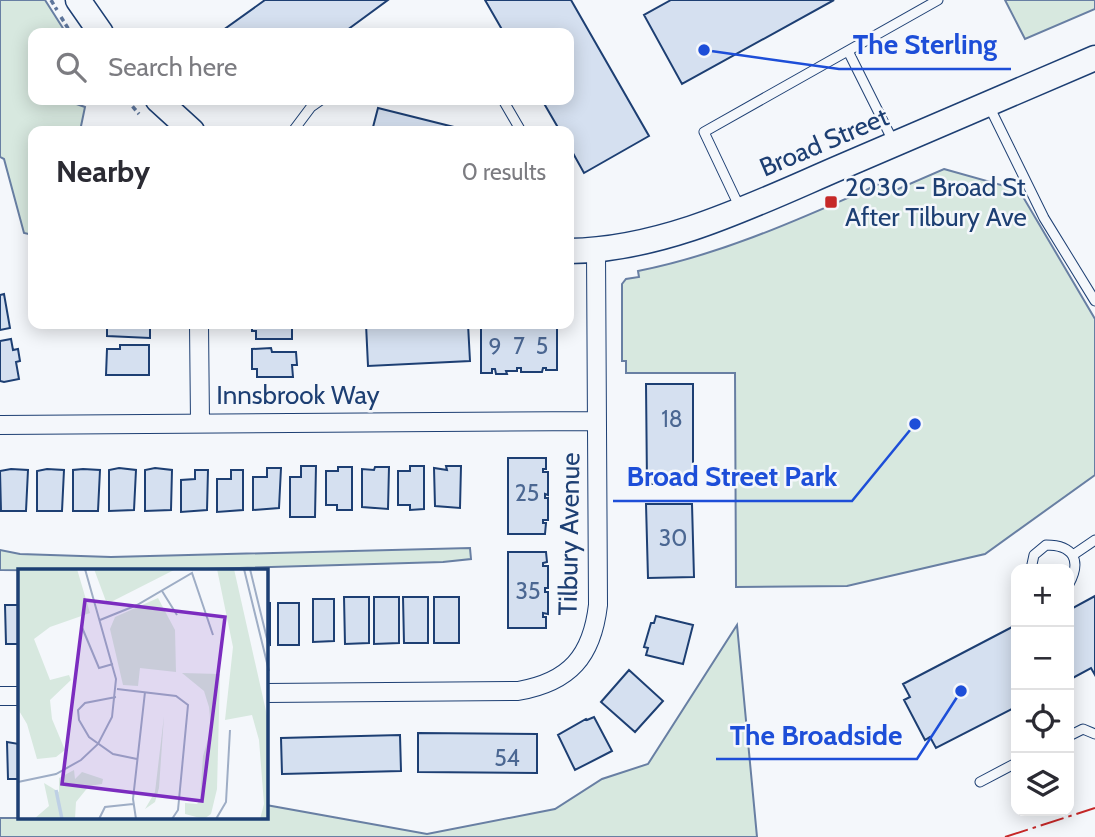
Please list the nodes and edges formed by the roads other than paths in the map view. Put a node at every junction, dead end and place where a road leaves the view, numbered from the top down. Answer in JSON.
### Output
{"nodes":[{"id":1,"x":78,"y":0,"type":"edge"},
{"id":2,"x":938,"y":0,"type":"edge"},
{"id":3,"x":98,"y":28,"type":"edge"},
{"id":4,"x":848,"y":51,"type":"junction"},
{"id":5,"x":1095,"y":58,"type":"edge"},
{"id":6,"x":988,"y":104,"type":"junction"},
{"id":7,"x":164,"y":105,"type":"edge"},
{"id":8,"x":314,"y":105,"type":"edge"},
{"id":9,"x":506,"y":105,"type":"edge"},
{"id":10,"x":187,"y":126,"type":"edge"},
{"id":11,"x":297,"y":126,"type":"edge"},
{"id":12,"x":518,"y":126,"type":"edge"},
{"id":13,"x":894,"y":144,"type":"junction"},
{"id":14,"x":741,"y":210,"type":"junction"},
{"id":15,"x":574,"y":251,"type":"edge"},
{"id":16,"x":596,"y":251,"type":"junction"},
{"id":17,"x":1095,"y":301,"type":"edge"},
{"id":18,"x":199,"y":329,"type":"edge"},
{"id":19,"x":597,"y":421,"type":"junction"},
{"id":20,"x":200,"y":422,"type":"junction"},
{"id":21,"x":0,"y":425,"type":"edge"},
{"id":22,"x":1095,"y":540,"type":"edge"},
{"id":23,"x":1073,"y":555,"type":"junction"},
{"id":24,"x":1032,"y":564,"type":"edge"},
{"id":25,"x":1074,"y":574,"type":"edge"},
{"id":26,"x":268,"y":693,"type":"edge"},
{"id":27,"x":0,"y":696,"type":"edge"},
{"id":28,"x":18,"y":696,"type":"edge"},
{"id":29,"x":1074,"y":734,"type":"edge"},
{"id":30,"x":1095,"y":734,"type":"edge"},
{"id":31,"x":1011,"y":766,"type":"edge"},
{"id":32,"x":980,"y":782,"type":"dead end"}],
"edges":[{"from":1,"to":3,"type":"street"},
{"from":2,"to":4,"type":"lane"},
{"from":4,"to":13,"type":"lane"},
{"from":4,"to":14,"type":"lane"},
{"from":5,"to":6,"type":"street","name":"Broad Street"},
{"from":6,"to":13,"type":"street","name":"Broad Street"},
{"from":6,"to":17,"type":"lane"},
{"from":7,"to":10,"type":"street"},
{"from":8,"to":11,"type":"lane"},
{"from":9,"to":12,"type":"lane"},
{"from":13,"to":14,"type":"street","name":"Broad Street"},
{"from":14,"to":16,"type":"street","name":"Broad Street"},
{"from":15,"to":16,"type":"street","name":"Broad Street"},
{"from":16,"to":19,"type":"street","name":"Tilbury Avenue"},
{"from":18,"to":20,"type":"street"},
{"from":19,"to":20,"type":"street","name":"Innsbrook Way"},
{"from":19,"to":26,"type":"street","name":"Tilbury Avenue"},
{"from":20,"to":21,"type":"street","name":"Innsbrook Way"},
{"from":22,"to":23,"type":"lane"},
{"from":23,"to":24,"type":"lane"},
{"from":23,"to":25,"type":"lane"},
{"from":27,"to":28,"type":"street"},
{"from":29,"to":30,"type":"lane"},
{"from":31,"to":32,"type":"lane"}]}
